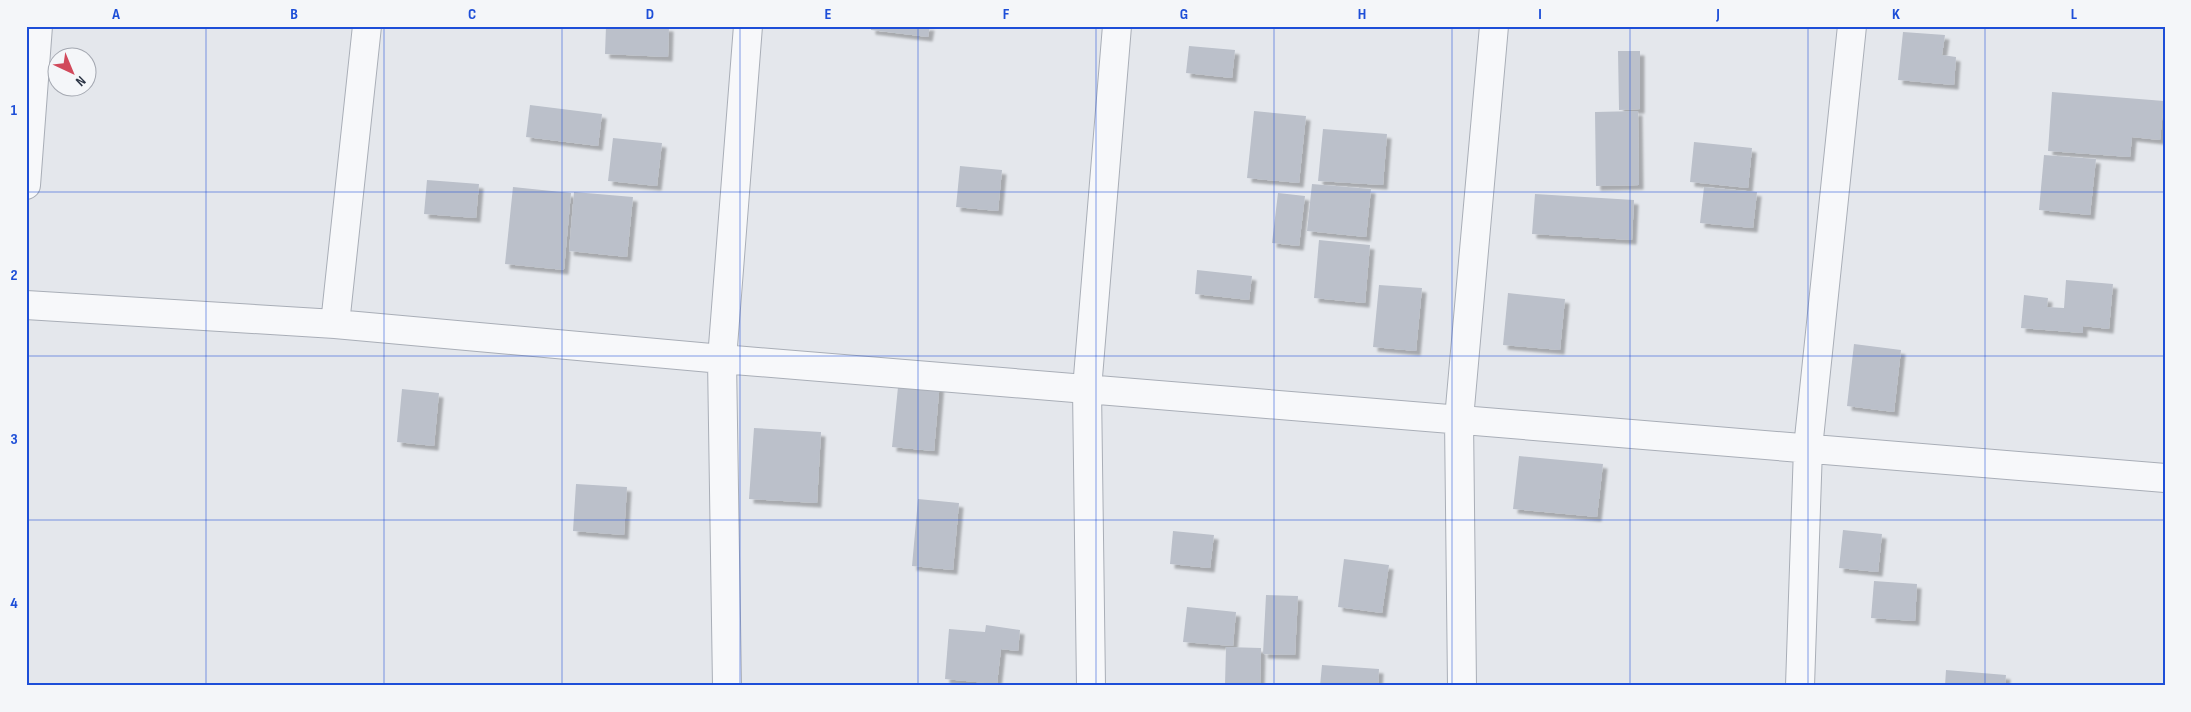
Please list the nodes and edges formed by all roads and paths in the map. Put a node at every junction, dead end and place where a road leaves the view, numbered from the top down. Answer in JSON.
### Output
{"nodes":[{"id":1,"x":38,"y":26,"type":"edge"},
{"id":2,"x":367,"y":26,"type":"edge"},
{"id":3,"x":748,"y":26,"type":"edge"},
{"id":4,"x":1117,"y":26,"type":"edge"},
{"id":5,"x":1494,"y":26,"type":"edge"},
{"id":6,"x":1852,"y":26,"type":"edge"},
{"id":7,"x":26,"y":185,"type":"edge"},
{"id":8,"x":26,"y":305,"type":"edge"},
{"id":9,"x":335,"y":324,"type":"junction"},
{"id":10,"x":722,"y":359,"type":"junction"},
{"id":11,"x":1087,"y":389,"type":"junction"},
{"id":12,"x":1459,"y":419,"type":"junction"},
{"id":13,"x":1808,"y":448,"type":"junction"},
{"id":14,"x":2165,"y":478,"type":"edge"},
{"id":15,"x":727,"y":686,"type":"edge"},
{"id":16,"x":1091,"y":686,"type":"edge"},
{"id":17,"x":1462,"y":686,"type":"edge"},
{"id":18,"x":1800,"y":686,"type":"edge"}],
"edges":[{"from":1,"to":7,"type":"street"},
{"from":2,"to":9,"type":"street"},
{"from":3,"to":10,"type":"street"},
{"from":4,"to":11,"type":"street"},
{"from":5,"to":12,"type":"street"},
{"from":6,"to":13,"type":"street"},
{"from":8,"to":9,"type":"street"},
{"from":9,"to":10,"type":"street"},
{"from":10,"to":11,"type":"street"},
{"from":10,"to":15,"type":"street"},
{"from":11,"to":12,"type":"street"},
{"from":11,"to":16,"type":"street"},
{"from":12,"to":13,"type":"street"},
{"from":12,"to":17,"type":"street"},
{"from":13,"to":14,"type":"street"},
{"from":13,"to":18,"type":"street"}]}
